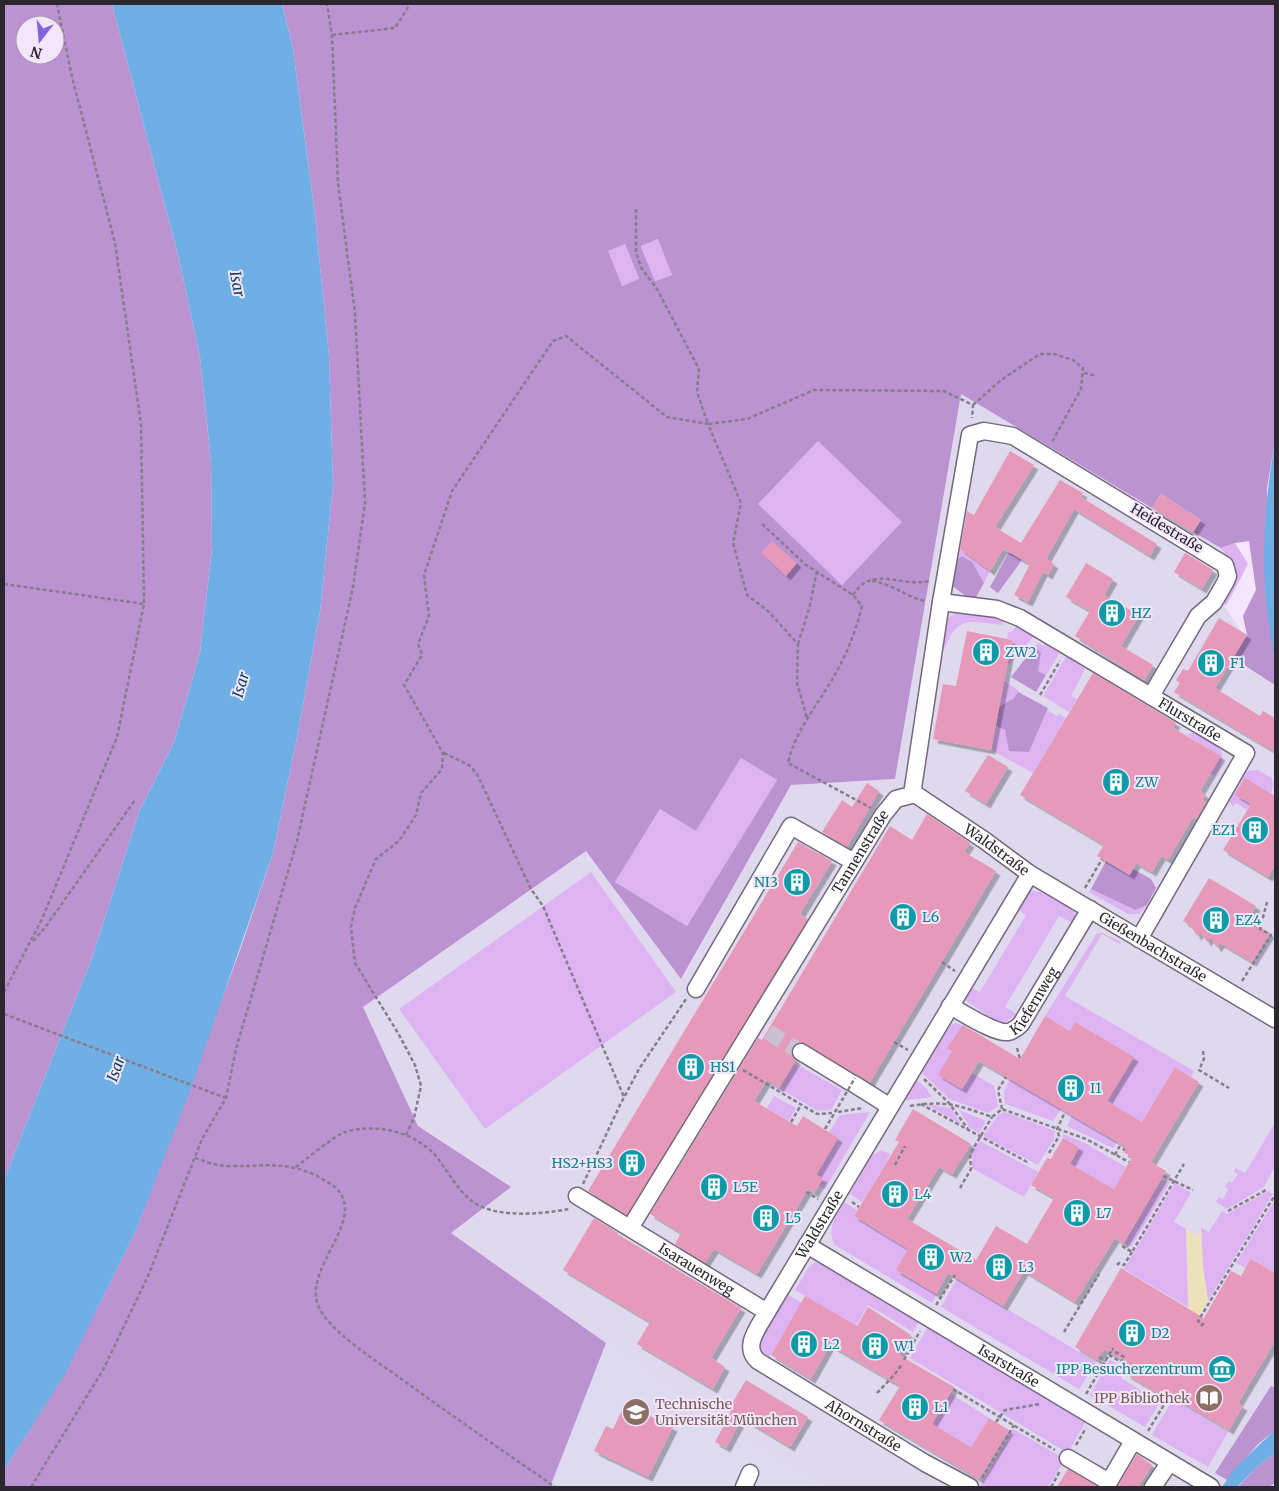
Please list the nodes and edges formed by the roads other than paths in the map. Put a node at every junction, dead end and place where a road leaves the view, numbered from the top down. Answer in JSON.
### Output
{"nodes":[{"id":1,"x":941,"y":602,"type":"junction"},
{"id":2,"x":1151,"y":696,"type":"junction"},
{"id":3,"x":916,"y":794,"type":"junction"},
{"id":4,"x":854,"y":862,"type":"junction"},
{"id":5,"x":1030,"y":874,"type":"junction"},
{"id":6,"x":1090,"y":910,"type":"junction"},
{"id":7,"x":1139,"y":939,"type":"junction"},
{"id":8,"x":696,"y":988,"type":"road end"},
{"id":9,"x":950,"y":1006,"type":"junction"},
{"id":10,"x":1275,"y":1019,"type":"edge"},
{"id":11,"x":801,"y":1052,"type":"tunnel mouth"},
{"id":12,"x":896,"y":1106,"type":"junction"},
{"id":13,"x":584,"y":1200,"type":"road end"},
{"id":14,"x":630,"y":1228,"type":"junction"},
{"id":15,"x":807,"y":1245,"type":"junction"},
{"id":16,"x":767,"y":1312,"type":"junction"},
{"id":17,"x":1139,"y":1438,"type":"junction"},
{"id":18,"x":1068,"y":1458,"type":"road end"},
{"id":19,"x":1169,"y":1463,"type":"junction"},
{"id":20,"x":976,"y":1483,"type":"edge"},
{"id":21,"x":1153,"y":1487,"type":"edge"},
{"id":22,"x":1211,"y":1487,"type":"edge"}],
"edges":[{"from":1,"to":2,"type":"street","name":"Flurstraße"},
{"from":1,"to":2,"type":"street","name":"Heidestraße"},
{"from":1,"to":3,"type":"street"},
{"from":2,"to":7,"type":"street","name":"Flurstraße"},
{"from":3,"to":4,"type":"street","name":"Tannenstraße"},
{"from":3,"to":5,"type":"street","name":"Waldstraße"},
{"from":4,"to":8,"type":"street"},
{"from":4,"to":14,"type":"street","name":"Tannenstraße"},
{"from":5,"to":6,"type":"street","name":"Gießenbachstraße"},
{"from":5,"to":9,"type":"street","name":"Waldstraße"},
{"from":6,"to":7,"type":"street","name":"Gießenbachstraße"},
{"from":6,"to":9,"type":"street","name":"Kiefernweg"},
{"from":7,"to":10,"type":"street","name":"Gießenbachstraße"},
{"from":9,"to":12,"type":"street","name":"Waldstraße"},
{"from":11,"to":12,"type":"street"},
{"from":12,"to":15,"type":"street","name":"Waldstraße"},
{"from":13,"to":14,"type":"street","name":"Isarauenweg"},
{"from":14,"to":16,"type":"street","name":"Isarauenweg"},
{"from":15,"to":16,"type":"street","name":"Waldstraße"},
{"from":15,"to":17,"type":"street","name":"Isarstraße"},
{"from":16,"to":20,"type":"street","name":"Ahornstraße"},
{"from":17,"to":18,"type":"street"},
{"from":17,"to":19,"type":"street","name":"Isarstraße"},
{"from":19,"to":21,"type":"street"},
{"from":19,"to":22,"type":"street","name":"Isarstraße"}]}
